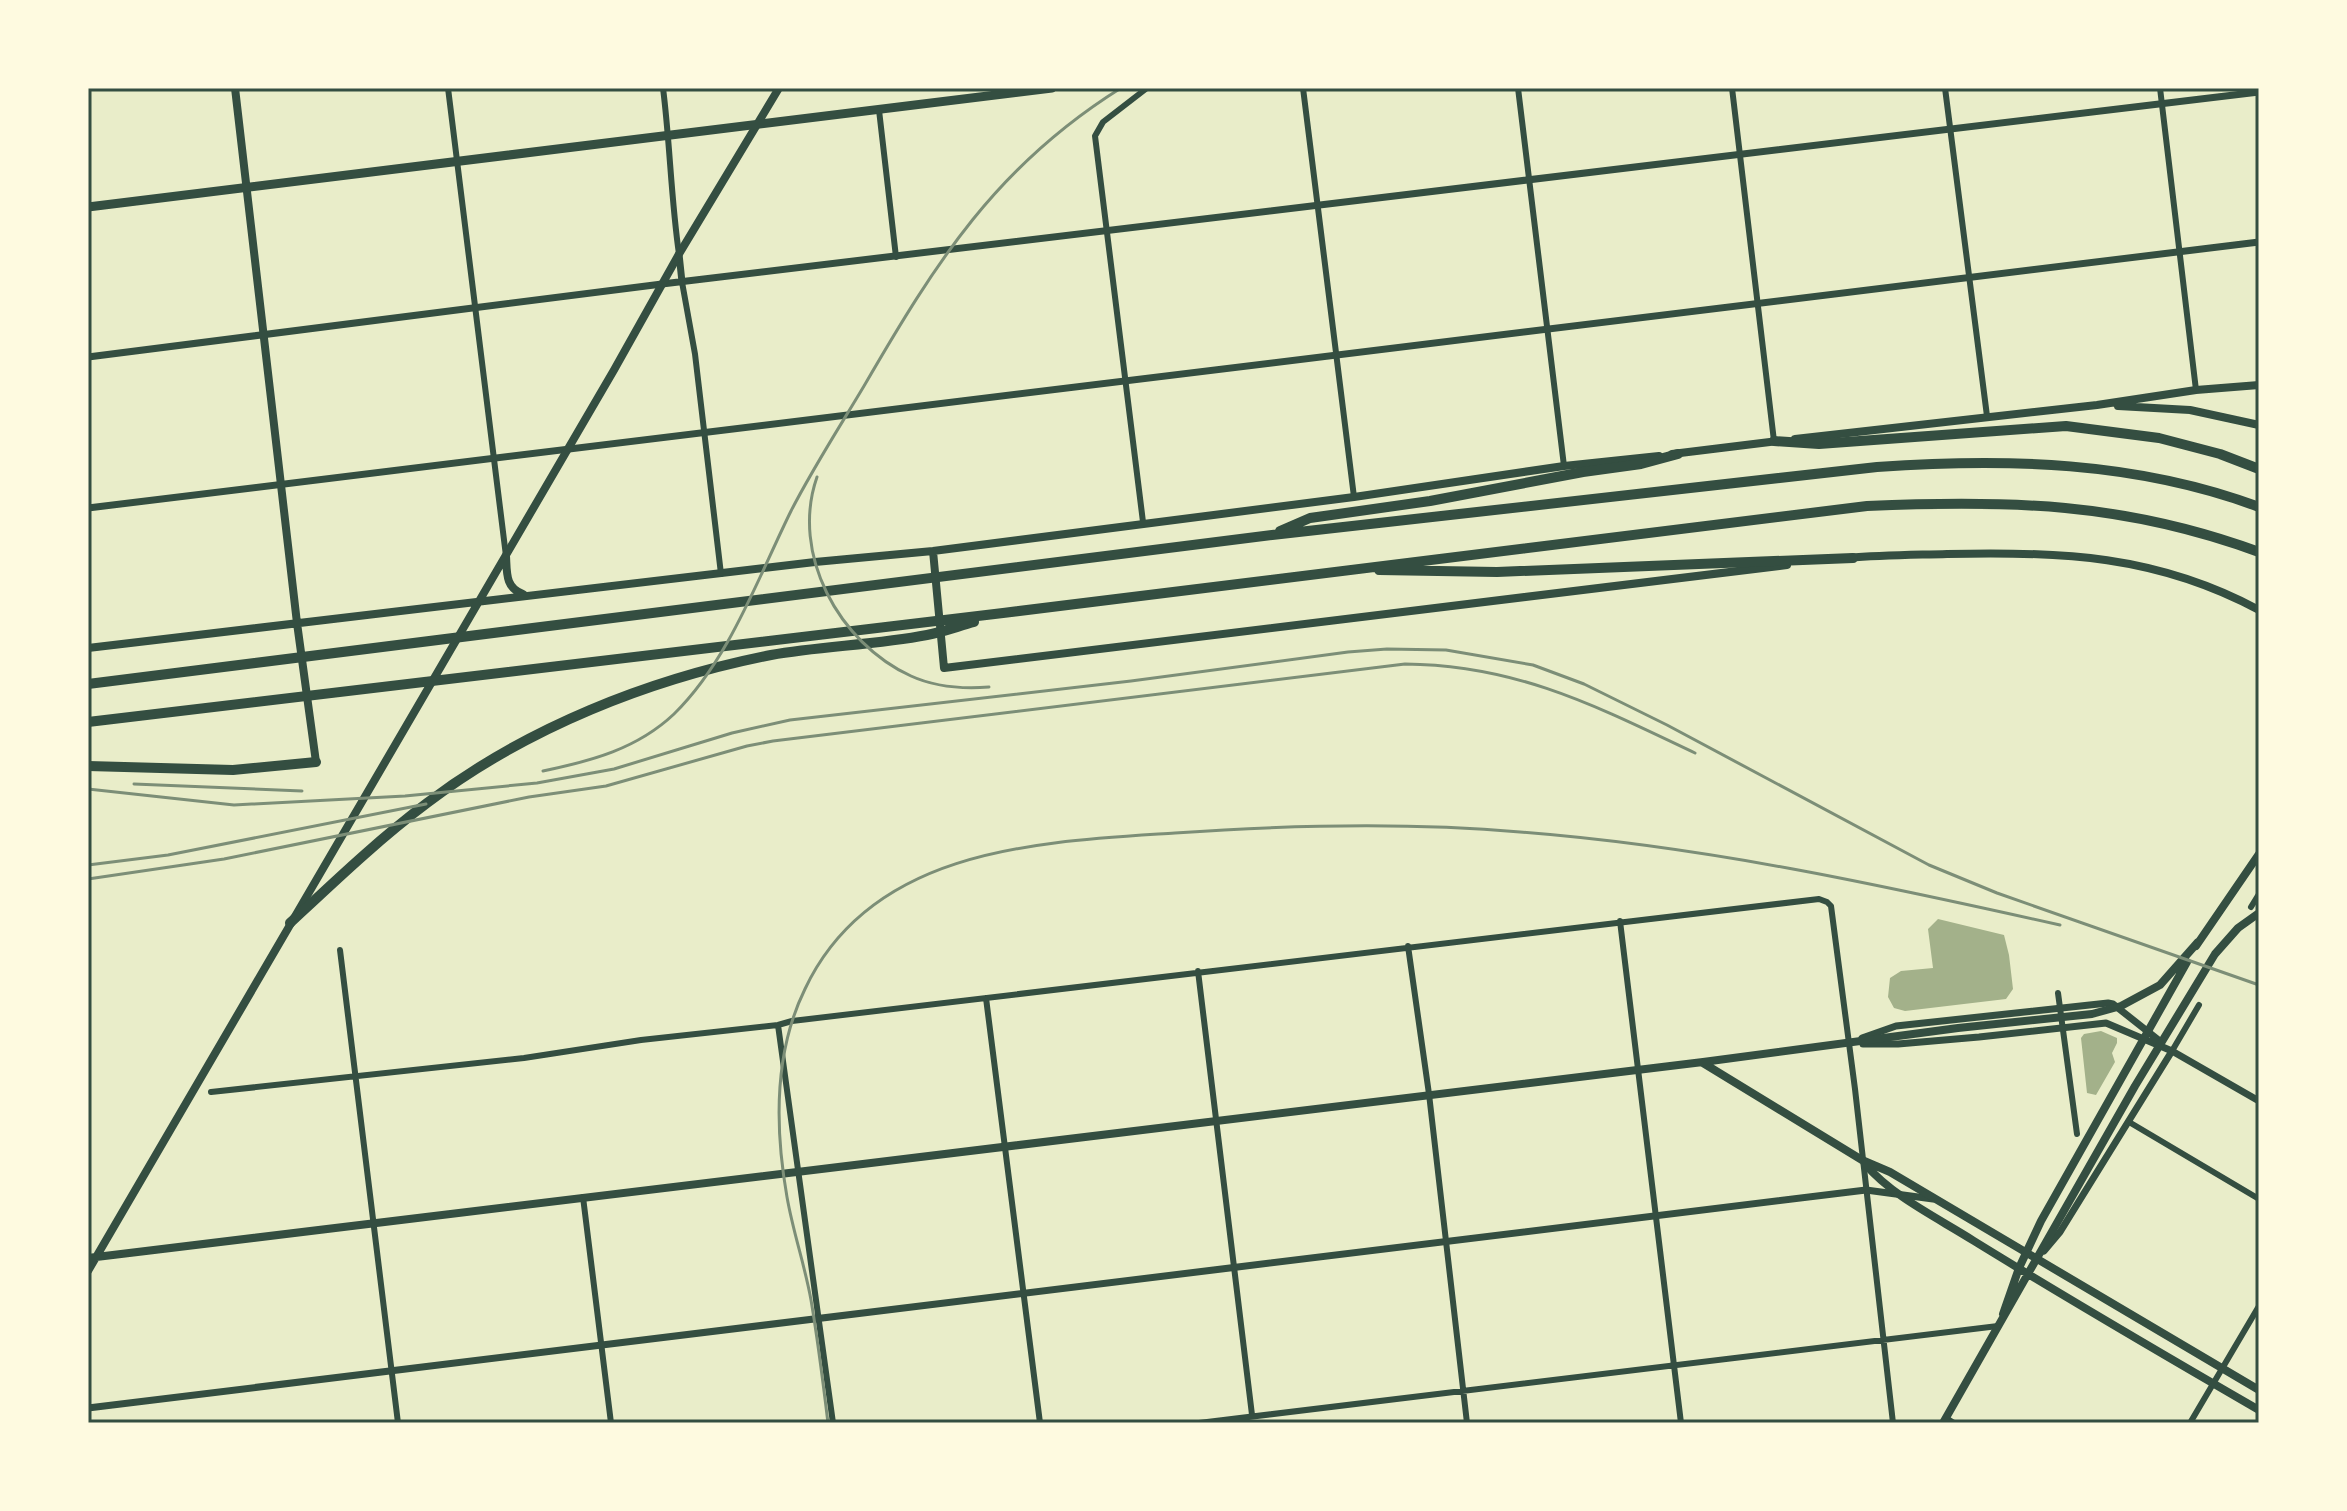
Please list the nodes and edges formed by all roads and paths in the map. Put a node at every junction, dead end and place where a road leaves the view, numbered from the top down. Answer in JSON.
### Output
{"nodes":[{"id":1,"x":235,"y":88,"type":"edge"},
{"id":2,"x":448,"y":88,"type":"edge"},
{"id":3,"x":663,"y":88,"type":"edge"},
{"id":4,"x":779,"y":88,"type":"edge"},
{"id":5,"x":1052,"y":88,"type":"edge"},
{"id":6,"x":1147,"y":88,"type":"edge"},
{"id":7,"x":1303,"y":88,"type":"edge"},
{"id":8,"x":1518,"y":88,"type":"edge"},
{"id":9,"x":1732,"y":88,"type":"edge"},
{"id":10,"x":1945,"y":88,"type":"edge"},
{"id":11,"x":2160,"y":88,"type":"edge"},
{"id":12,"x":2259,"y":92,"type":"edge"},
{"id":13,"x":2162,"y":104,"type":"junction"},
{"id":14,"x":879,"y":110,"type":"junction"},
{"id":15,"x":757,"y":126,"type":"junction"},
{"id":16,"x":1950,"y":130,"type":"junction"},
{"id":17,"x":669,"y":136,"type":"junction"},
{"id":18,"x":1740,"y":155,"type":"junction"},
{"id":19,"x":457,"y":162,"type":"junction"},
{"id":20,"x":1529,"y":181,"type":"junction"},
{"id":21,"x":247,"y":188,"type":"junction"},
{"id":22,"x":88,"y":207,"type":"edge"},
{"id":23,"x":1318,"y":207,"type":"junction"},
{"id":24,"x":1107,"y":231,"type":"junction"},
{"id":25,"x":2259,"y":242,"type":"edge"},
{"id":26,"x":2179,"y":252,"type":"junction"},
{"id":27,"x":679,"y":254,"type":"junction"},
{"id":28,"x":896,"y":257,"type":"junction"},
{"id":29,"x":1970,"y":277,"type":"junction"},
{"id":30,"x":682,"y":282,"type":"junction"},
{"id":31,"x":662,"y":284,"type":"junction"},
{"id":32,"x":1758,"y":303,"type":"junction"},
{"id":33,"x":476,"y":309,"type":"junction"},
{"id":34,"x":1547,"y":329,"type":"junction"},
{"id":35,"x":264,"y":336,"type":"junction"},
{"id":36,"x":1337,"y":355,"type":"junction"},
{"id":37,"x":88,"y":357,"type":"edge"},
{"id":38,"x":1126,"y":381,"type":"junction"},
{"id":39,"x":2259,"y":385,"type":"edge"},
{"id":40,"x":2196,"y":390,"type":"junction"},
{"id":41,"x":2097,"y":405,"type":"junction"},
{"id":42,"x":1987,"y":416,"type":"junction"},
{"id":43,"x":2259,"y":425,"type":"edge"},
{"id":44,"x":704,"y":432,"type":"junction"},
{"id":45,"x":1774,"y":441,"type":"junction"},
{"id":46,"x":568,"y":449,"type":"junction"},
{"id":47,"x":1678,"y":454,"type":"junction"},
{"id":48,"x":493,"y":458,"type":"junction"},
{"id":49,"x":1564,"y":466,"type":"junction"},
{"id":50,"x":2259,"y":469,"type":"edge"},
{"id":51,"x":283,"y":484,"type":"junction"},
{"id":52,"x":1354,"y":497,"type":"junction"},
{"id":53,"x":2259,"y":507,"type":"edge"},
{"id":54,"x":88,"y":508,"type":"edge"},
{"id":55,"x":1143,"y":522,"type":"junction"},
{"id":56,"x":1272,"y":535,"type":"junction"},
{"id":57,"x":933,"y":551,"type":"junction"},
{"id":58,"x":2259,"y":552,"type":"edge"},
{"id":59,"x":506,"y":556,"type":"junction"},
{"id":60,"x":1853,"y":558,"type":"junction"},
{"id":61,"x":1341,"y":570,"type":"junction"},
{"id":62,"x":721,"y":574,"type":"junction"},
{"id":63,"x":527,"y":596,"type":"junction"},
{"id":64,"x":480,"y":601,"type":"junction"},
{"id":65,"x":2259,"y":610,"type":"edge"},
{"id":66,"x":1003,"y":613,"type":"junction"},
{"id":67,"x":297,"y":623,"type":"junction"},
{"id":68,"x":88,"y":648,"type":"edge"},
{"id":69,"x":88,"y":684,"type":"edge"},
{"id":70,"x":88,"y":722,"type":"edge"},
{"id":71,"x":316,"y":762,"type":"joint"},
{"id":72,"x":88,"y":766,"type":"edge"},
{"id":73,"x":2259,"y":854,"type":"edge"},
{"id":74,"x":2259,"y":894,"type":"edge"},
{"id":75,"x":2255,"y":910,"type":"edge"},
{"id":76,"x":1620,"y":921,"type":"junction"},
{"id":77,"x":290,"y":923,"type":"junction"},
{"id":78,"x":2198,"y":942,"type":"junction"},
{"id":79,"x":1408,"y":946,"type":"junction"},
{"id":80,"x":340,"y":950,"type":"dead end"},
{"id":81,"x":1198,"y":971,"type":"junction"},
{"id":82,"x":2058,"y":993,"type":"dead end"},
{"id":83,"x":986,"y":998,"type":"junction"},
{"id":84,"x":2199,"y":1005,"type":"dead end"},
{"id":85,"x":2060,"y":1008,"type":"junction"},
{"id":86,"x":778,"y":1025,"type":"junction"},
{"id":87,"x":2062,"y":1027,"type":"junction"},
{"id":88,"x":1849,"y":1043,"type":"junction"},
{"id":89,"x":2172,"y":1051,"type":"junction"},
{"id":90,"x":1703,"y":1062,"type":"junction"},
{"id":91,"x":1638,"y":1069,"type":"junction"},
{"id":92,"x":356,"y":1077,"type":"junction"},
{"id":93,"x":211,"y":1092,"type":"dead end"},
{"id":94,"x":1429,"y":1094,"type":"junction"},
{"id":95,"x":2259,"y":1101,"type":"edge"},
{"id":96,"x":1216,"y":1120,"type":"junction"},
{"id":97,"x":2129,"y":1122,"type":"junction"},
{"id":98,"x":2077,"y":1134,"type":"dead end"},
{"id":99,"x":1006,"y":1146,"type":"junction"},
{"id":100,"x":1862,"y":1160,"type":"junction"},
{"id":101,"x":800,"y":1171,"type":"junction"},
{"id":102,"x":1866,"y":1190,"type":"junction"},
{"id":103,"x":1897,"y":1192,"type":"junction"},
{"id":104,"x":583,"y":1197,"type":"junction"},
{"id":105,"x":1935,"y":1199,"type":"junction"},
{"id":106,"x":2259,"y":1199,"type":"edge"},
{"id":107,"x":1656,"y":1217,"type":"junction"},
{"id":108,"x":373,"y":1223,"type":"junction"},
{"id":109,"x":1445,"y":1243,"type":"junction"},
{"id":110,"x":2026,"y":1252,"type":"junction"},
{"id":111,"x":92,"y":1258,"type":"edge"},
{"id":112,"x":2038,"y":1259,"type":"junction"},
{"id":113,"x":2019,"y":1268,"type":"junction"},
{"id":114,"x":1234,"y":1269,"type":"junction"},
{"id":115,"x":88,"y":1271,"type":"edge"},
{"id":116,"x":2029,"y":1274,"type":"junction"},
{"id":117,"x":1024,"y":1294,"type":"junction"},
{"id":118,"x":2259,"y":1306,"type":"edge"},
{"id":119,"x":818,"y":1318,"type":"junction"},
{"id":120,"x":1998,"y":1326,"type":"junction"},
{"id":121,"x":1885,"y":1339,"type":"junction"},
{"id":122,"x":602,"y":1345,"type":"junction"},
{"id":123,"x":1674,"y":1365,"type":"junction"},
{"id":124,"x":2222,"y":1368,"type":"junction"},
{"id":125,"x":391,"y":1371,"type":"junction"},
{"id":126,"x":2213,"y":1383,"type":"junction"},
{"id":127,"x":2259,"y":1390,"type":"edge"},
{"id":128,"x":1464,"y":1391,"type":"junction"},
{"id":129,"x":88,"y":1408,"type":"edge"},
{"id":130,"x":2259,"y":1410,"type":"edge"},
{"id":131,"x":1253,"y":1420,"type":"edge"},
{"id":132,"x":1948,"y":1421,"type":"edge"},
{"id":133,"x":398,"y":1423,"type":"edge"},
{"id":134,"x":611,"y":1423,"type":"edge"},
{"id":135,"x":833,"y":1423,"type":"edge"},
{"id":136,"x":1040,"y":1423,"type":"edge"},
{"id":137,"x":1199,"y":1423,"type":"edge"},
{"id":138,"x":1467,"y":1423,"type":"edge"},
{"id":139,"x":1681,"y":1423,"type":"edge"},
{"id":140,"x":1893,"y":1423,"type":"edge"},
{"id":141,"x":2190,"y":1423,"type":"edge"}],
"edges":[{"from":1,"to":21,"type":"main road"},
{"from":2,"to":19,"type":"street"},
{"from":3,"to":17,"type":"street"},
{"from":4,"to":15,"type":"main road"},
{"from":5,"to":14,"type":"main road"},
{"from":6,"to":24,"type":"street"},
{"from":7,"to":23,"type":"street"},
{"from":8,"to":20,"type":"street"},
{"from":9,"to":18,"type":"street"},
{"from":10,"to":16,"type":"street"},
{"from":11,"to":13,"type":"street"},
{"from":12,"to":13,"type":"street"},
{"from":13,"to":16,"type":"street"},
{"from":13,"to":26,"type":"street"},
{"from":14,"to":15,"type":"main road"},
{"from":14,"to":28,"type":"street"},
{"from":15,"to":17,"type":"main road"},
{"from":15,"to":27,"type":"main road"},
{"from":16,"to":18,"type":"street"},
{"from":16,"to":29,"type":"street"},
{"from":17,"to":19,"type":"main road"},
{"from":17,"to":27,"type":"street"},
{"from":18,"to":20,"type":"street"},
{"from":18,"to":32,"type":"street"},
{"from":19,"to":21,"type":"main road"},
{"from":19,"to":33,"type":"street"},
{"from":20,"to":23,"type":"street"},
{"from":20,"to":34,"type":"street"},
{"from":21,"to":22,"type":"main road"},
{"from":21,"to":35,"type":"main road"},
{"from":23,"to":24,"type":"street"},
{"from":23,"to":36,"type":"street"},
{"from":24,"to":28,"type":"street"},
{"from":24,"to":38,"type":"street"},
{"from":25,"to":26,"type":"street"},
{"from":26,"to":29,"type":"street"},
{"from":26,"to":40,"type":"street"},
{"from":27,"to":30,"type":"street"},
{"from":27,"to":31,"type":"main road"},
{"from":28,"to":30,"type":"street"},
{"from":29,"to":32,"type":"street"},
{"from":29,"to":42,"type":"street"},
{"from":30,"to":31,"type":"street"},
{"from":30,"to":44,"type":"street"},
{"from":31,"to":33,"type":"street"},
{"from":31,"to":46,"type":"main road"},
{"from":32,"to":34,"type":"street"},
{"from":32,"to":45,"type":"street"},
{"from":33,"to":35,"type":"street"},
{"from":33,"to":48,"type":"street"},
{"from":34,"to":36,"type":"street"},
{"from":34,"to":49,"type":"street"},
{"from":35,"to":37,"type":"street"},
{"from":35,"to":51,"type":"main road"},
{"from":36,"to":38,"type":"street"},
{"from":36,"to":52,"type":"street"},
{"from":38,"to":44,"type":"street"},
{"from":38,"to":55,"type":"street"},
{"from":39,"to":40,"type":"main road"},
{"from":40,"to":41,"type":"main road"},
{"from":41,"to":42,"type":"main road"},
{"from":41,"to":43,"type":"main road"},
{"from":42,"to":45,"type":"main road"},
{"from":44,"to":46,"type":"street"},
{"from":44,"to":62,"type":"street"},
{"from":45,"to":47,"type":"main road"},
{"from":45,"to":50,"type":"highway"},
{"from":46,"to":48,"type":"street"},
{"from":46,"to":59,"type":"main road"},
{"from":47,"to":49,"type":"main road"},
{"from":47,"to":56,"type":"highway"},
{"from":48,"to":51,"type":"street"},
{"from":48,"to":59,"type":"street"},
{"from":49,"to":52,"type":"main road"},
{"from":51,"to":54,"type":"street"},
{"from":51,"to":67,"type":"main road"},
{"from":52,"to":55,"type":"main road"},
{"from":53,"to":56,"type":"highway"},
{"from":55,"to":57,"type":"main road"},
{"from":56,"to":69,"type":"highway"},
{"from":57,"to":60,"type":"main road"},
{"from":57,"to":62,"type":"main road"},
{"from":58,"to":61,"type":"highway"},
{"from":59,"to":63,"type":"main road"},
{"from":59,"to":64,"type":"main road"},
{"from":60,"to":61,"type":"highway"},
{"from":60,"to":65,"type":"main road"},
{"from":61,"to":66,"type":"highway"},
{"from":62,"to":63,"type":"main road"},
{"from":63,"to":64,"type":"main road"},
{"from":64,"to":67,"type":"main road"},
{"from":64,"to":77,"type":"main road"},
{"from":66,"to":70,"type":"highway"},
{"from":66,"to":77,"type":"highway"},
{"from":67,"to":68,"type":"main road"},
{"from":67,"to":71,"type":"main road"},
{"from":71,"to":72,"type":"highway"},
{"from":73,"to":78,"type":"main road"},
{"from":74,"to":75,"type":"street"},
{"from":75,"to":112,"type":"main road"},
{"from":76,"to":79,"type":"street"},
{"from":76,"to":88,"type":"street"},
{"from":76,"to":91,"type":"street"},
{"from":77,"to":111,"type":"main road"},
{"from":78,"to":88,"type":"main road"},
{"from":78,"to":110,"type":"main road"},
{"from":79,"to":81,"type":"street"},
{"from":79,"to":94,"type":"street"},
{"from":80,"to":92,"type":"street"},
{"from":81,"to":83,"type":"street"},
{"from":81,"to":96,"type":"street"},
{"from":82,"to":85,"type":"street"},
{"from":83,"to":86,"type":"street"},
{"from":83,"to":99,"type":"street"},
{"from":84,"to":89,"type":"street"},
{"from":85,"to":87,"type":"street"},
{"from":85,"to":88,"type":"street"},
{"from":85,"to":89,"type":"street"},
{"from":86,"to":92,"type":"street"},
{"from":86,"to":101,"type":"street"},
{"from":87,"to":88,"type":"street"},
{"from":87,"to":89,"type":"street"},
{"from":87,"to":98,"type":"street"},
{"from":88,"to":90,"type":"main road"},
{"from":88,"to":100,"type":"street"},
{"from":89,"to":95,"type":"street"},
{"from":89,"to":97,"type":"street"},
{"from":90,"to":91,"type":"main road"},
{"from":90,"to":100,"type":"main road"},
{"from":91,"to":94,"type":"main road"},
{"from":91,"to":107,"type":"street"},
{"from":92,"to":93,"type":"street"},
{"from":92,"to":108,"type":"street"},
{"from":94,"to":96,"type":"main road"},
{"from":94,"to":109,"type":"street"},
{"from":96,"to":99,"type":"main road"},
{"from":96,"to":114,"type":"street"},
{"from":97,"to":106,"type":"street"},
{"from":97,"to":112,"type":"street"},
{"from":99,"to":101,"type":"main road"},
{"from":99,"to":117,"type":"street"},
{"from":100,"to":102,"type":"street"},
{"from":100,"to":103,"type":"main road"},
{"from":100,"to":105,"type":"main road"},
{"from":101,"to":104,"type":"main road"},
{"from":101,"to":119,"type":"street"},
{"from":102,"to":103,"type":"street"},
{"from":102,"to":107,"type":"street"},
{"from":102,"to":121,"type":"street"},
{"from":103,"to":105,"type":"street"},
{"from":103,"to":113,"type":"main road"},
{"from":104,"to":108,"type":"main road"},
{"from":104,"to":122,"type":"street"},
{"from":105,"to":110,"type":"main road"},
{"from":107,"to":109,"type":"street"},
{"from":107,"to":123,"type":"street"},
{"from":108,"to":111,"type":"main road"},
{"from":108,"to":125,"type":"street"},
{"from":109,"to":114,"type":"street"},
{"from":109,"to":128,"type":"street"},
{"from":110,"to":112,"type":"main road"},
{"from":110,"to":113,"type":"main road"},
{"from":111,"to":115,"type":"main road"},
{"from":112,"to":116,"type":"main road"},
{"from":112,"to":124,"type":"main road"},
{"from":113,"to":116,"type":"main road"},
{"from":113,"to":120,"type":"main road"},
{"from":114,"to":117,"type":"street"},
{"from":114,"to":131,"type":"street"},
{"from":116,"to":120,"type":"main road"},
{"from":116,"to":126,"type":"main road"},
{"from":117,"to":119,"type":"street"},
{"from":117,"to":136,"type":"street"},
{"from":118,"to":124,"type":"street"},
{"from":119,"to":122,"type":"street"},
{"from":119,"to":135,"type":"street"},
{"from":120,"to":121,"type":"street"},
{"from":120,"to":132,"type":"main road"},
{"from":121,"to":123,"type":"street"},
{"from":121,"to":140,"type":"street"},
{"from":122,"to":125,"type":"street"},
{"from":122,"to":134,"type":"street"},
{"from":123,"to":128,"type":"street"},
{"from":123,"to":139,"type":"street"},
{"from":124,"to":126,"type":"street"},
{"from":124,"to":127,"type":"main road"},
{"from":125,"to":129,"type":"street"},
{"from":125,"to":133,"type":"street"},
{"from":126,"to":130,"type":"main road"},
{"from":126,"to":141,"type":"street"},
{"from":128,"to":131,"type":"street"},
{"from":128,"to":138,"type":"street"},
{"from":131,"to":137,"type":"street"}]}
